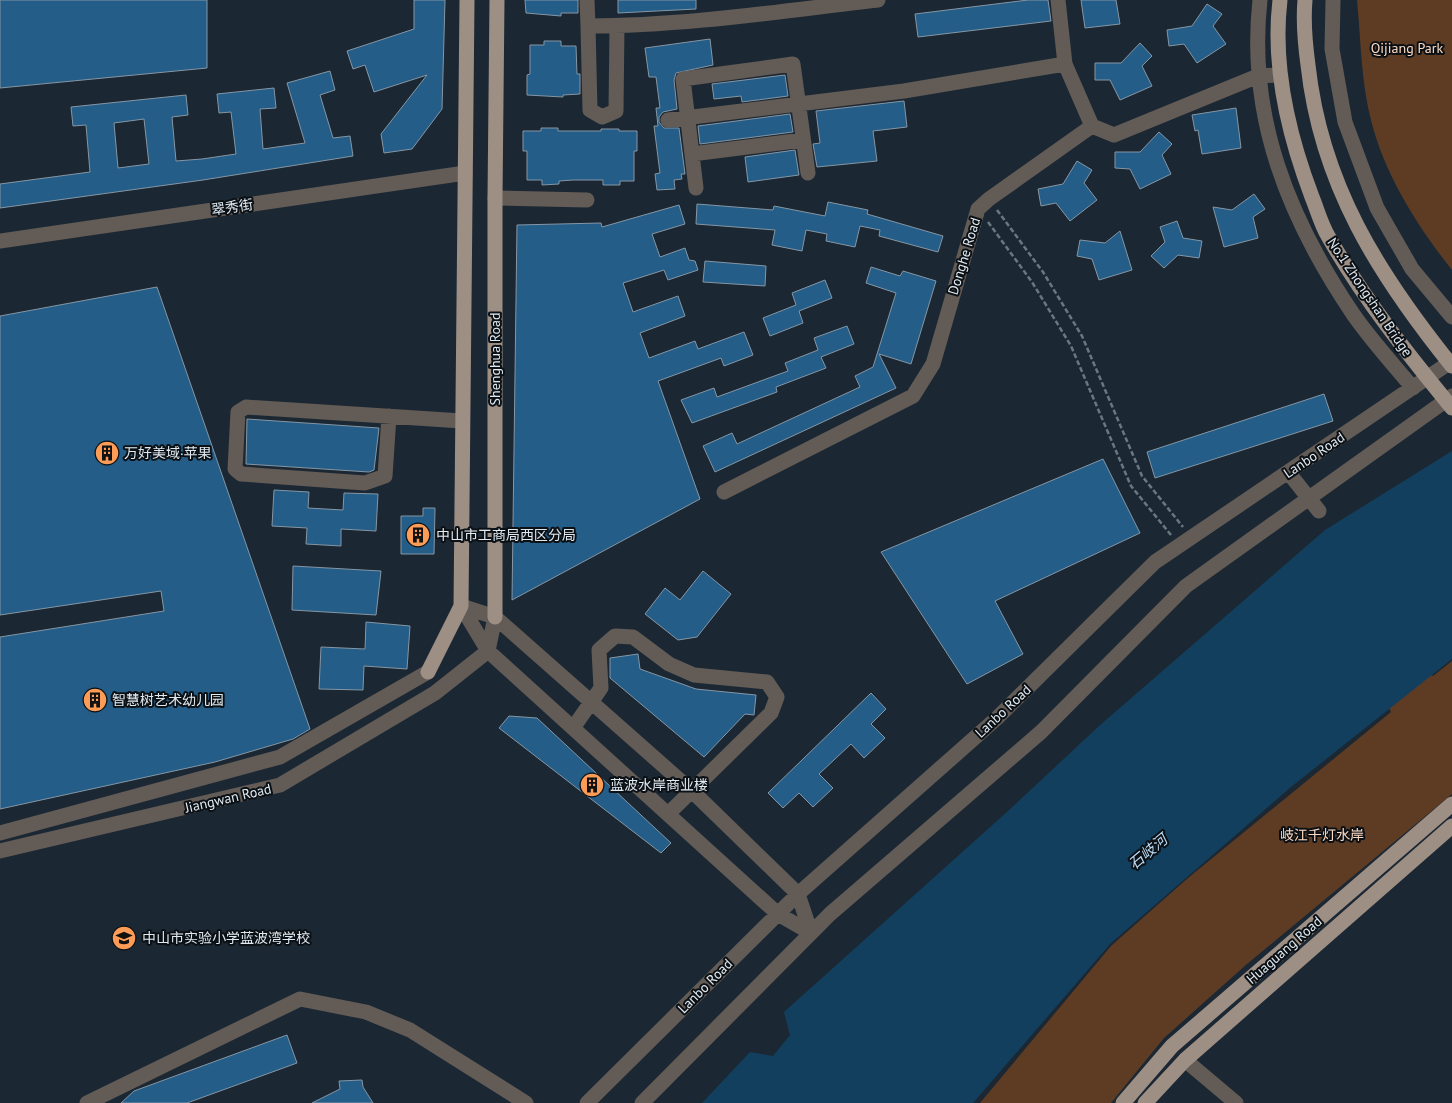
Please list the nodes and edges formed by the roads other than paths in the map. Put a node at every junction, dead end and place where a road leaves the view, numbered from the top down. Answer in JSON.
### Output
{"nodes":[{"id":1,"x":467,"y":0,"type":"edge"},
{"id":2,"x":497,"y":0,"type":"edge"},
{"id":3,"x":587,"y":0,"type":"edge"},
{"id":4,"x":878,"y":0,"type":"edge"},
{"id":5,"x":1058,"y":0,"type":"edge"},
{"id":6,"x":1260,"y":0,"type":"edge"},
{"id":7,"x":1280,"y":0,"type":"edge"},
{"id":8,"x":1305,"y":0,"type":"edge"},
{"id":9,"x":1332,"y":0,"type":"edge"},
{"id":10,"x":588,"y":26,"type":"junction"},
{"id":11,"x":617,"y":26,"type":"junction"},
{"id":12,"x":1065,"y":64,"type":"junction"},
{"id":13,"x":1280,"y":75,"type":"junction"},
{"id":14,"x":1258,"y":76,"type":"junction"},
{"id":15,"x":799,"y":104,"type":"junction"},
{"id":16,"x":687,"y":118,"type":"junction"},
{"id":17,"x":668,"y":120,"type":"dead end"},
{"id":18,"x":1092,"y":126,"type":"junction"},
{"id":19,"x":803,"y":140,"type":"junction"},
{"id":20,"x":692,"y":154,"type":"junction"},
{"id":21,"x":465,"y":173,"type":"junction"},
{"id":22,"x":808,"y":173,"type":"dead end"},
{"id":23,"x":696,"y":188,"type":"dead end"},
{"id":24,"x":495,"y":198,"type":"junction"},
{"id":25,"x":587,"y":200,"type":"dead end"},
{"id":26,"x":0,"y":241,"type":"edge"},
{"id":27,"x":1452,"y":317,"type":"edge"},
{"id":28,"x":1452,"y":361,"type":"edge"},
{"id":29,"x":1452,"y":366,"type":"edge"},
{"id":30,"x":1413,"y":388,"type":"junction"},
{"id":31,"x":1452,"y":396,"type":"edge"},
{"id":32,"x":1452,"y":408,"type":"edge"},
{"id":33,"x":389,"y":416,"type":"junction"},
{"id":34,"x":462,"y":421,"type":"junction"},
{"id":35,"x":1288,"y":472,"type":"junction"},
{"id":36,"x":724,"y":492,"type":"dead end"},
{"id":37,"x":1309,"y":498,"type":"junction"},
{"id":38,"x":1319,"y":511,"type":"dead end"},
{"id":39,"x":461,"y":606,"type":"junction"},
{"id":40,"x":495,"y":617,"type":"junction"},
{"id":41,"x":488,"y":651,"type":"junction"},
{"id":42,"x":428,"y":672,"type":"joint"},
{"id":43,"x":592,"y":702,"type":"junction"},
{"id":44,"x":573,"y":728,"type":"junction"},
{"id":45,"x":692,"y":791,"type":"junction"},
{"id":46,"x":1452,"y":804,"type":"edge"},
{"id":47,"x":668,"y":814,"type":"junction"},
{"id":48,"x":1452,"y":826,"type":"edge"},
{"id":49,"x":0,"y":832,"type":"edge"},
{"id":50,"x":0,"y":851,"type":"edge"},
{"id":51,"x":798,"y":894,"type":"junction"},
{"id":52,"x":778,"y":914,"type":"junction"},
{"id":53,"x":812,"y":933,"type":"junction"},
{"id":54,"x":1185,"y":1060,"type":"junction"},
{"id":55,"x":87,"y":1103,"type":"edge"},
{"id":56,"x":526,"y":1103,"type":"edge"},
{"id":57,"x":587,"y":1103,"type":"edge"},
{"id":58,"x":642,"y":1103,"type":"edge"},
{"id":59,"x":1123,"y":1103,"type":"edge"},
{"id":60,"x":1145,"y":1103,"type":"edge"},
{"id":61,"x":1236,"y":1103,"type":"edge"}],
"edges":[{"from":1,"to":21,"type":"main road"},
{"from":2,"to":24,"type":"main road","name":"Shenghua Road"},
{"from":3,"to":10,"type":"street"},
{"from":4,"to":11,"type":"street"},
{"from":5,"to":12,"type":"street"},
{"from":6,"to":14,"type":"street"},
{"from":7,"to":13,"type":"main road","name":"No.1 Zhongshan Bridge","bridge":true},
{"from":8,"to":29,"type":"main road","name":"No.1 Zhongshan Bridge","bridge":true},
{"from":9,"to":27,"type":"street"},
{"from":10,"to":11,"type":"street"},
{"from":10,"to":11,"type":"street"},
{"from":12,"to":15,"type":"street"},
{"from":12,"to":18,"type":"street"},
{"from":13,"to":14,"type":"street"},
{"from":13,"to":32,"type":"main road","name":"No.1 Zhongshan Bridge","bridge":true},
{"from":14,"to":18,"type":"street"},
{"from":14,"to":30,"type":"street"},
{"from":15,"to":16,"type":"street"},
{"from":15,"to":16,"type":"street"},
{"from":15,"to":19,"type":"street"},
{"from":16,"to":17,"type":"street"},
{"from":16,"to":20,"type":"street"},
{"from":18,"to":36,"type":"street","name":"Donghe Road"},
{"from":19,"to":20,"type":"street"},
{"from":19,"to":22,"type":"street"},
{"from":20,"to":23,"type":"street"},
{"from":21,"to":26,"type":"street","name":"翠秀街"},
{"from":21,"to":34,"type":"main road"},
{"from":24,"to":25,"type":"street"},
{"from":24,"to":40,"type":"main road","name":"Shenghua Road"},
{"from":28,"to":30,"type":"street","name":"Lanbo Road"},
{"from":30,"to":35,"type":"street","name":"Lanbo Road"},
{"from":31,"to":37,"type":"street"},
{"from":33,"to":33,"type":"street"},
{"from":33,"to":34,"type":"street"},
{"from":34,"to":39,"type":"main road"},
{"from":35,"to":37,"type":"street"},
{"from":35,"to":51,"type":"street","name":"Lanbo Road"},
{"from":37,"to":38,"type":"street"},
{"from":37,"to":53,"type":"street"},
{"from":39,"to":40,"type":"street"},
{"from":39,"to":41,"type":"street"},
{"from":39,"to":42,"type":"main road"},
{"from":40,"to":41,"type":"street","name":"Shenghua Road"},
{"from":40,"to":43,"type":"street"},
{"from":41,"to":44,"type":"street"},
{"from":41,"to":50,"type":"street","name":"Jiangwan Road"},
{"from":42,"to":49,"type":"street","name":"Jiangwan Road"},
{"from":43,"to":44,"type":"street"},
{"from":43,"to":45,"type":"street"},
{"from":43,"to":45,"type":"street"},
{"from":44,"to":47,"type":"street"},
{"from":45,"to":47,"type":"street"},
{"from":45,"to":51,"type":"street"},
{"from":46,"to":59,"type":"main road","name":"Huaguang Road"},
{"from":47,"to":52,"type":"street"},
{"from":48,"to":54,"type":"main road","name":"Huaguang Road"},
{"from":51,"to":52,"type":"street","name":"Lanbo Road"},
{"from":51,"to":53,"type":"street"},
{"from":52,"to":53,"type":"street"},
{"from":52,"to":57,"type":"street","name":"Lanbo Road"},
{"from":53,"to":58,"type":"street"},
{"from":54,"to":60,"type":"main road","name":"Huaguang Road"},
{"from":54,"to":61,"type":"street"},
{"from":55,"to":56,"type":"street"}]}
